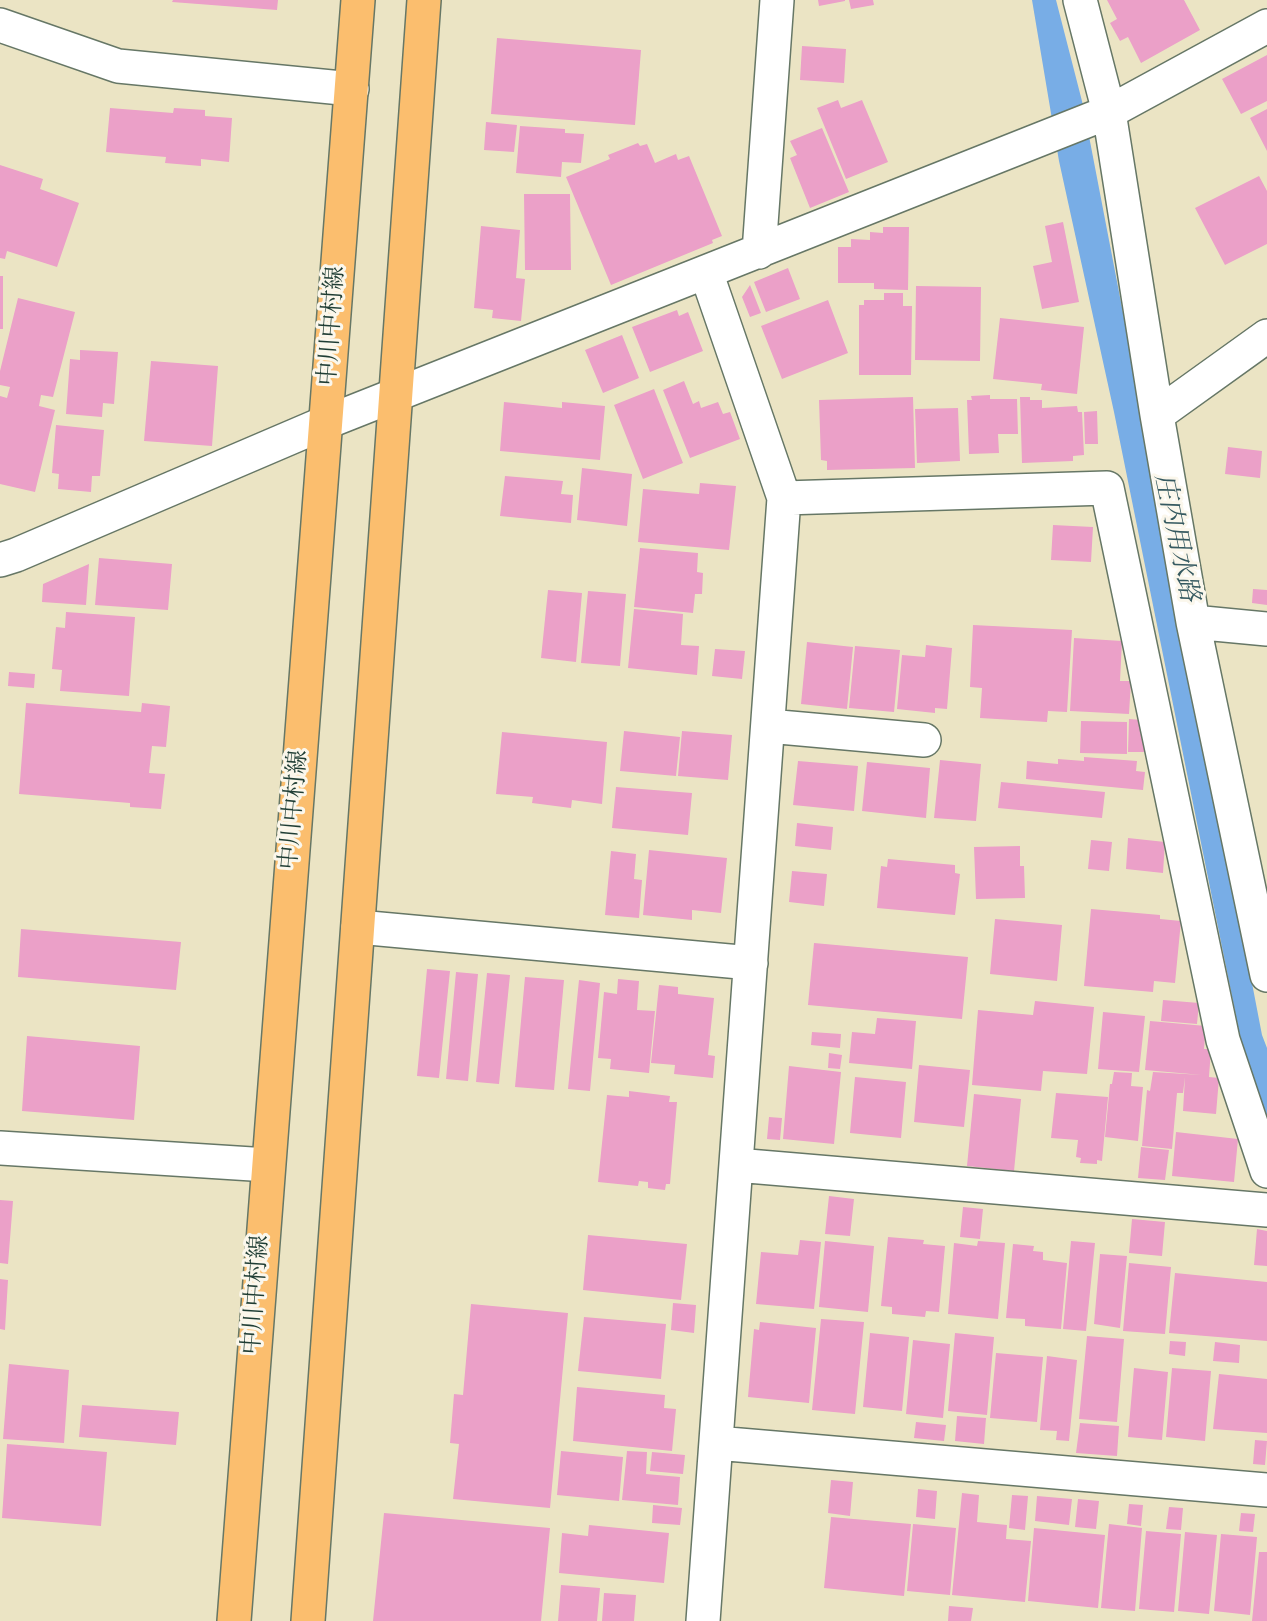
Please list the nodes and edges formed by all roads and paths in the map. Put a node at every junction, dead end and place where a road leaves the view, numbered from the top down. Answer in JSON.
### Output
{"nodes":[{"id":1,"x":358,"y":0,"type":"edge"},
{"id":2,"x":424,"y":0,"type":"edge"},
{"id":3,"x":777,"y":0,"type":"edge"},
{"id":4,"x":1080,"y":0,"type":"edge"},
{"id":5,"x":0,"y":25,"type":"edge"},
{"id":6,"x":1267,"y":26,"type":"edge"},
{"id":7,"x":352,"y":89,"type":"junction"},
{"id":8,"x":1100,"y":116,"type":"junction"},
{"id":9,"x":759,"y":252,"type":"junction"},
{"id":10,"x":706,"y":272,"type":"junction"},
{"id":11,"x":1267,"y":336,"type":"edge"},
{"id":12,"x":395,"y":395,"type":"junction"},
{"id":13,"x":1157,"y":415,"type":"junction"},
{"id":14,"x":327,"y":422,"type":"junction"},
{"id":15,"x":784,"y":498,"type":"junction"},
{"id":16,"x":0,"y":560,"type":"edge"},
{"id":17,"x":1193,"y":622,"type":"junction"},
{"id":18,"x":1267,"y":629,"type":"edge"},
{"id":19,"x":768,"y":726,"type":"junction"},
{"id":20,"x":924,"y":740,"type":"dead end"},
{"id":21,"x":1261,"y":917,"type":"edge"},
{"id":22,"x":358,"y":927,"type":"junction"},
{"id":23,"x":751,"y":963,"type":"junction"},
{"id":24,"x":1267,"y":975,"type":"edge"},
{"id":25,"x":0,"y":1148,"type":"edge"},
{"id":26,"x":268,"y":1165,"type":"junction"},
{"id":27,"x":736,"y":1165,"type":"junction"},
{"id":28,"x":1267,"y":1171,"type":"edge"},
{"id":29,"x":1267,"y":1210,"type":"edge"},
{"id":30,"x":716,"y":1443,"type":"junction"},
{"id":31,"x":1267,"y":1490,"type":"edge"},
{"id":32,"x":234,"y":1621,"type":"edge"},
{"id":33,"x":308,"y":1621,"type":"edge"},
{"id":34,"x":703,"y":1621,"type":"edge"}],
"edges":[{"from":1,"to":7,"type":"main road","name":"中川中村線"},
{"from":2,"to":12,"type":"main road"},
{"from":3,"to":9,"type":"street"},
{"from":4,"to":8,"type":"street"},
{"from":5,"to":7,"type":"street"},
{"from":6,"to":8,"type":"street"},
{"from":7,"to":14,"type":"main road","name":"中川中村線"},
{"from":8,"to":9,"type":"street"},
{"from":8,"to":13,"type":"street"},
{"from":9,"to":10,"type":"street"},
{"from":10,"to":12,"type":"street"},
{"from":10,"to":15,"type":"street"},
{"from":11,"to":13,"type":"street"},
{"from":12,"to":14,"type":"street"},
{"from":12,"to":22,"type":"main road"},
{"from":13,"to":17,"type":"street"},
{"from":14,"to":16,"type":"street"},
{"from":14,"to":26,"type":"main road","name":"中川中村線"},
{"from":15,"to":19,"type":"street"},
{"from":15,"to":28,"type":"street"},
{"from":17,"to":18,"type":"street"},
{"from":17,"to":21,"type":"street"},
{"from":19,"to":20,"type":"street"},
{"from":19,"to":23,"type":"street"},
{"from":21,"to":24,"type":"street"},
{"from":22,"to":23,"type":"street"},
{"from":22,"to":33,"type":"main road"},
{"from":23,"to":27,"type":"street"},
{"from":25,"to":26,"type":"street"},
{"from":26,"to":32,"type":"main road","name":"中川中村線"},
{"from":27,"to":29,"type":"street"},
{"from":27,"to":30,"type":"street"},
{"from":30,"to":31,"type":"street"},
{"from":30,"to":34,"type":"street"}]}
